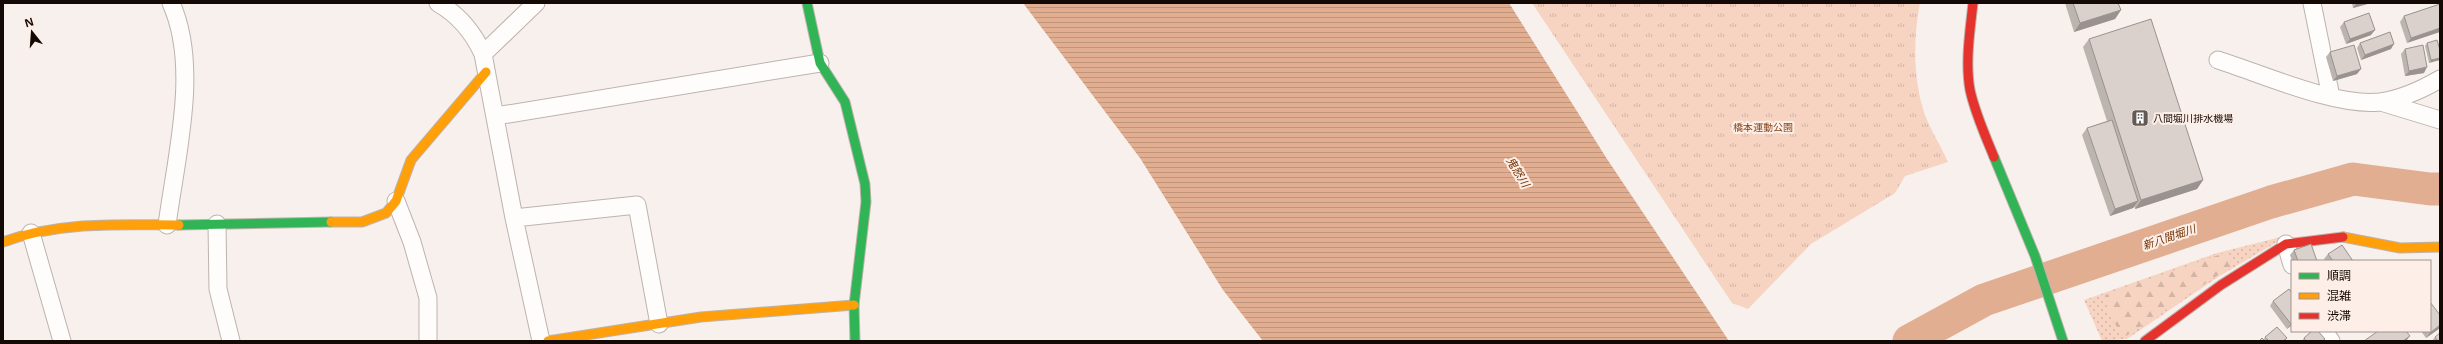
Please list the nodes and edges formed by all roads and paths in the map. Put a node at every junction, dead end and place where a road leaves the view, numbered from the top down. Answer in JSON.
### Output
{"nodes":[{"id":1,"x":171,"y":3,"type":"edge"},
{"id":2,"x":438,"y":3,"type":"edge"},
{"id":3,"x":536,"y":3,"type":"edge"},
{"id":4,"x":807,"y":3,"type":"edge"},
{"id":5,"x":1973,"y":3,"type":"edge"},
{"id":6,"x":2312,"y":3,"type":"edge"},
{"id":7,"x":483,"y":54,"type":"junction"},
{"id":8,"x":2218,"y":60,"type":"dead end"},
{"id":9,"x":820,"y":63,"type":"junction"},
{"id":10,"x":486,"y":72,"type":"junction"},
{"id":11,"x":2440,"y":79,"type":"edge"},
{"id":12,"x":2331,"y":97,"type":"junction"},
{"id":13,"x":2381,"y":102,"type":"junction"},
{"id":14,"x":496,"y":116,"type":"junction"},
{"id":15,"x":2440,"y":120,"type":"edge"},
{"id":16,"x":396,"y":201,"type":"junction"},
{"id":17,"x":514,"y":218,"type":"junction"},
{"id":18,"x":216,"y":224,"type":"junction"},
{"id":19,"x":167,"y":225,"type":"junction"},
{"id":20,"x":31,"y":233,"type":"junction"},
{"id":21,"x":3,"y":242,"type":"edge"},
{"id":22,"x":2286,"y":244,"type":"junction"},
{"id":23,"x":2440,"y":247,"type":"edge"},
{"id":24,"x":2291,"y":262,"type":"edge"},
{"id":25,"x":854,"y":305,"type":"junction"},
{"id":26,"x":659,"y":324,"type":"junction"},
{"id":27,"x":2325,"y":332,"type":"edge"},
{"id":28,"x":62,"y":341,"type":"edge"},
{"id":29,"x":231,"y":341,"type":"edge"},
{"id":30,"x":428,"y":341,"type":"edge"},
{"id":31,"x":541,"y":341,"type":"edge"},
{"id":32,"x":548,"y":341,"type":"edge"},
{"id":33,"x":855,"y":341,"type":"edge"},
{"id":34,"x":2063,"y":341,"type":"edge"},
{"id":35,"x":2145,"y":341,"type":"edge"},
{"id":36,"x":2331,"y":341,"type":"edge"}],
"edges":[{"from":1,"to":19,"type":"street"},
{"from":2,"to":7,"type":"street"},
{"from":3,"to":7,"type":"street"},
{"from":4,"to":9,"type":"street"},
{"from":5,"to":34,"type":"street"},
{"from":6,"to":12,"type":"street"},
{"from":7,"to":10,"type":"street"},
{"from":8,"to":12,"type":"street"},
{"from":9,"to":14,"type":"street"},
{"from":9,"to":25,"type":"street"},
{"from":10,"to":14,"type":"street"},
{"from":10,"to":16,"type":"street"},
{"from":11,"to":13,"type":"street"},
{"from":12,"to":13,"type":"street"},
{"from":13,"to":15,"type":"street"},
{"from":14,"to":17,"type":"street"},
{"from":16,"to":18,"type":"street"},
{"from":16,"to":30,"type":"street"},
{"from":17,"to":26,"type":"street"},
{"from":17,"to":31,"type":"street"},
{"from":18,"to":19,"type":"street"},
{"from":18,"to":29,"type":"street"},
{"from":19,"to":20,"type":"street"},
{"from":20,"to":21,"type":"street"},
{"from":20,"to":28,"type":"street"},
{"from":22,"to":23,"type":"street"},
{"from":22,"to":24,"type":"street"},
{"from":22,"to":35,"type":"street"},
{"from":25,"to":26,"type":"street"},
{"from":25,"to":33,"type":"street"},
{"from":26,"to":32,"type":"street"},
{"from":27,"to":36,"type":"street"}]}
